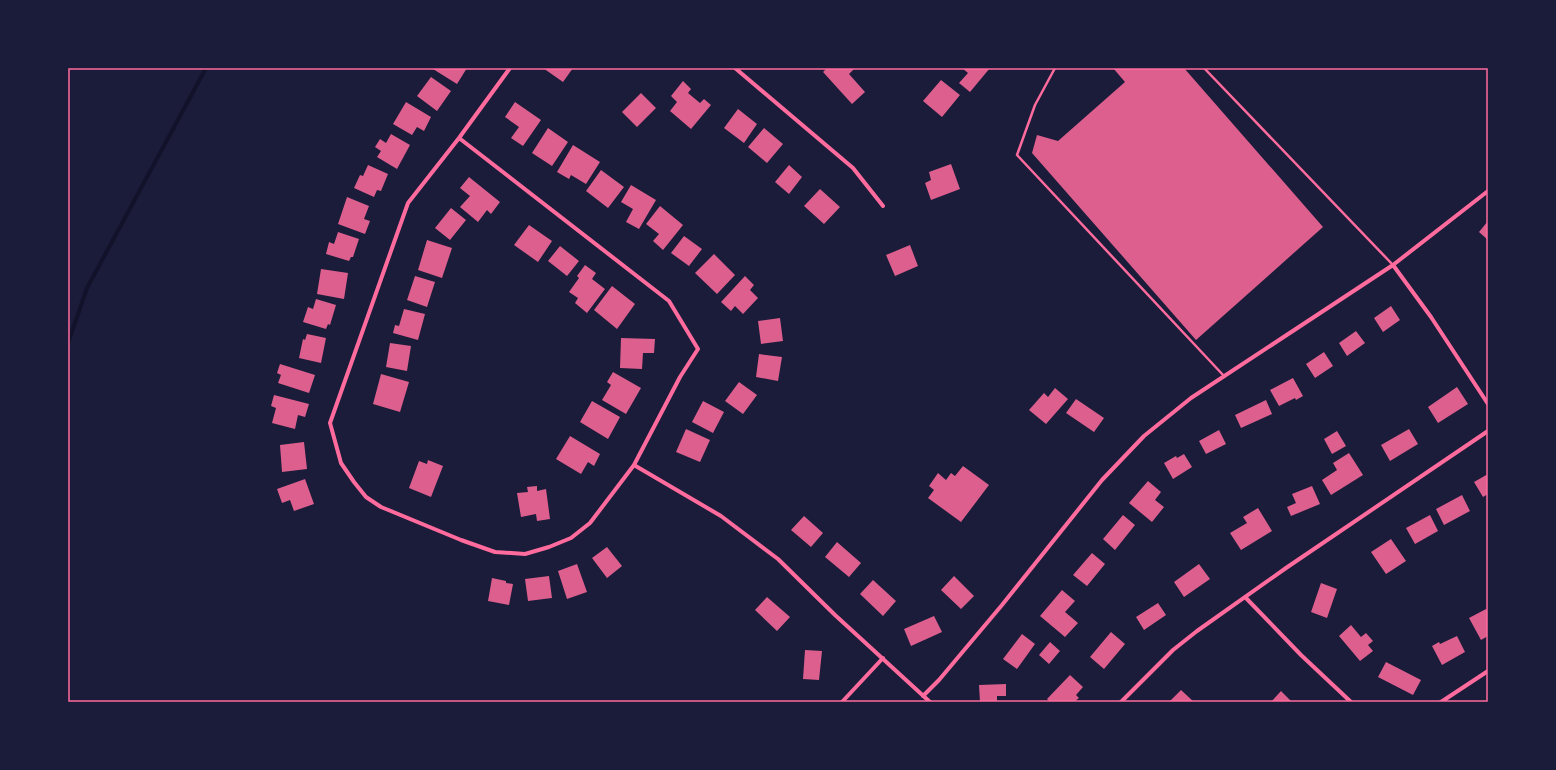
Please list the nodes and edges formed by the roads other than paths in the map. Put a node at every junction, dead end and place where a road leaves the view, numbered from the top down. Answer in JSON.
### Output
{"nodes":[{"id":1,"x":510,"y":68,"type":"edge"},
{"id":2,"x":736,"y":68,"type":"edge"},
{"id":3,"x":1055,"y":68,"type":"edge"},
{"id":4,"x":1204,"y":68,"type":"edge"},
{"id":5,"x":459,"y":138,"type":"junction"},
{"id":6,"x":1488,"y":191,"type":"edge"},
{"id":7,"x":883,"y":206,"type":"dead end"},
{"id":8,"x":1392,"y":265,"type":"junction"},
{"id":9,"x":1224,"y":376,"type":"junction"},
{"id":10,"x":1488,"y":404,"type":"edge"},
{"id":11,"x":1488,"y":431,"type":"edge"},
{"id":12,"x":634,"y":465,"type":"junction"},
{"id":13,"x":1245,"y":597,"type":"junction"},
{"id":14,"x":883,"y":658,"type":"junction"},
{"id":15,"x":1488,"y":671,"type":"edge"},
{"id":16,"x":923,"y":696,"type":"junction"},
{"id":17,"x":842,"y":702,"type":"edge"},
{"id":18,"x":930,"y":702,"type":"edge"},
{"id":19,"x":1121,"y":702,"type":"edge"},
{"id":20,"x":1351,"y":702,"type":"edge"},
{"id":21,"x":1441,"y":702,"type":"edge"}],
"edges":[{"from":1,"to":5,"type":"street"},
{"from":2,"to":7,"type":"street"},
{"from":3,"to":9,"type":"lane"},
{"from":4,"to":8,"type":"lane"},
{"from":5,"to":12,"type":"street"},
{"from":5,"to":12,"type":"street"},
{"from":6,"to":8,"type":"street"},
{"from":8,"to":9,"type":"street"},
{"from":8,"to":10,"type":"street"},
{"from":9,"to":16,"type":"street"},
{"from":11,"to":13,"type":"street"},
{"from":12,"to":14,"type":"street"},
{"from":13,"to":19,"type":"street"},
{"from":13,"to":20,"type":"street"},
{"from":14,"to":16,"type":"street"},
{"from":14,"to":17,"type":"street"},
{"from":15,"to":21,"type":"street"},
{"from":16,"to":18,"type":"street"}]}
